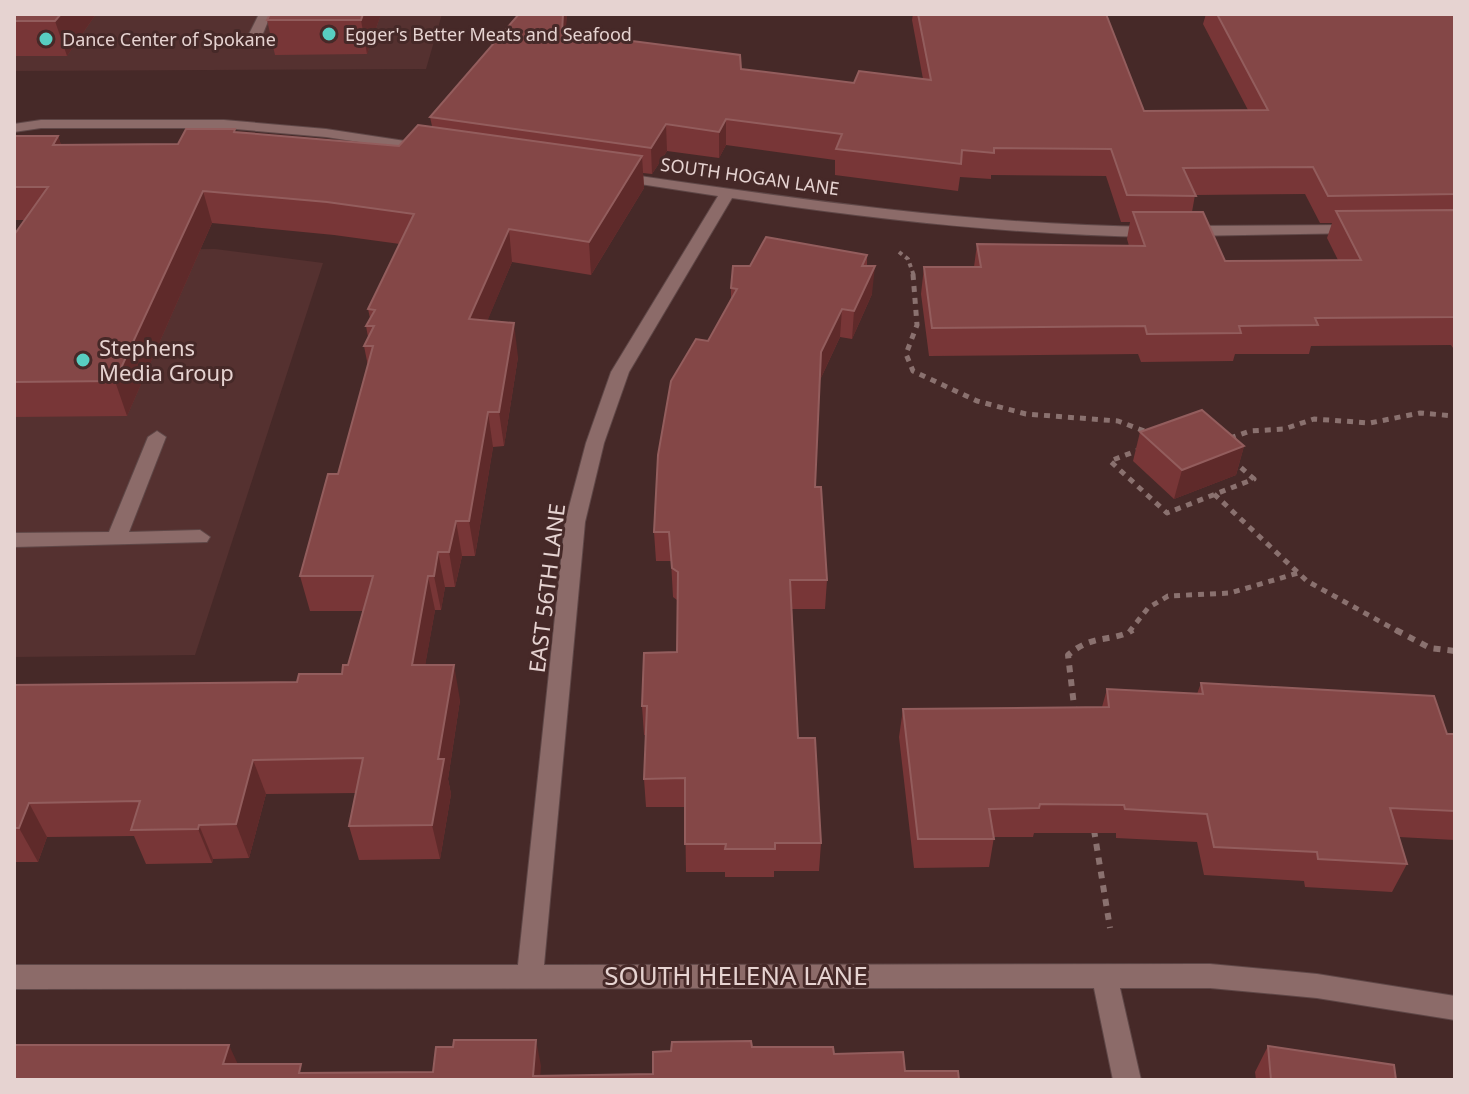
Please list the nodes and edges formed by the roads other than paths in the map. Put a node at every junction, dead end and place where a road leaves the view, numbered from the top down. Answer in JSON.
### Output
{"nodes":[{"id":1,"x":265,"y":14,"type":"edge"},
{"id":2,"x":255,"y":36,"type":"dead end"},
{"id":3,"x":14,"y":119,"type":"edge"},
{"id":4,"x":41,"y":124,"type":"junction"},
{"id":5,"x":14,"y":128,"type":"edge"},
{"id":6,"x":434,"y":149,"type":"edge"},
{"id":7,"x":604,"y":174,"type":"edge"},
{"id":8,"x":728,"y":193,"type":"junction"},
{"id":9,"x":1376,"y":230,"type":"edge"},
{"id":10,"x":157,"y":437,"type":"dead end"},
{"id":11,"x":200,"y":537,"type":"dead end"},
{"id":12,"x":116,"y":539,"type":"junction"},
{"id":13,"x":14,"y":540,"type":"edge"},
{"id":14,"x":1104,"y":974,"type":"junction"},
{"id":15,"x":530,"y":975,"type":"junction"},
{"id":16,"x":14,"y":977,"type":"edge"},
{"id":17,"x":1455,"y":1008,"type":"edge"},
{"id":18,"x":1127,"y":1080,"type":"edge"}],
"edges":[{"from":1,"to":2,"type":"street"},
{"from":3,"to":4,"type":"street"},
{"from":4,"to":5,"type":"street"},
{"from":4,"to":6,"type":"street"},
{"from":7,"to":8,"type":"street","name":"SOUTH HOGAN LANE"},
{"from":8,"to":9,"type":"street","name":"SOUTH HOGAN LANE"},
{"from":8,"to":15,"type":"street","name":"EAST 56TH LANE"},
{"from":10,"to":12,"type":"street"},
{"from":11,"to":12,"type":"street"},
{"from":12,"to":13,"type":"street"},
{"from":14,"to":15,"type":"street","name":"SOUTH HELENA LANE"},
{"from":14,"to":17,"type":"street","name":"SOUTH HELENA LANE"},
{"from":14,"to":18,"type":"street"},
{"from":15,"to":16,"type":"street","name":"SOUTH HELENA LANE"}]}
